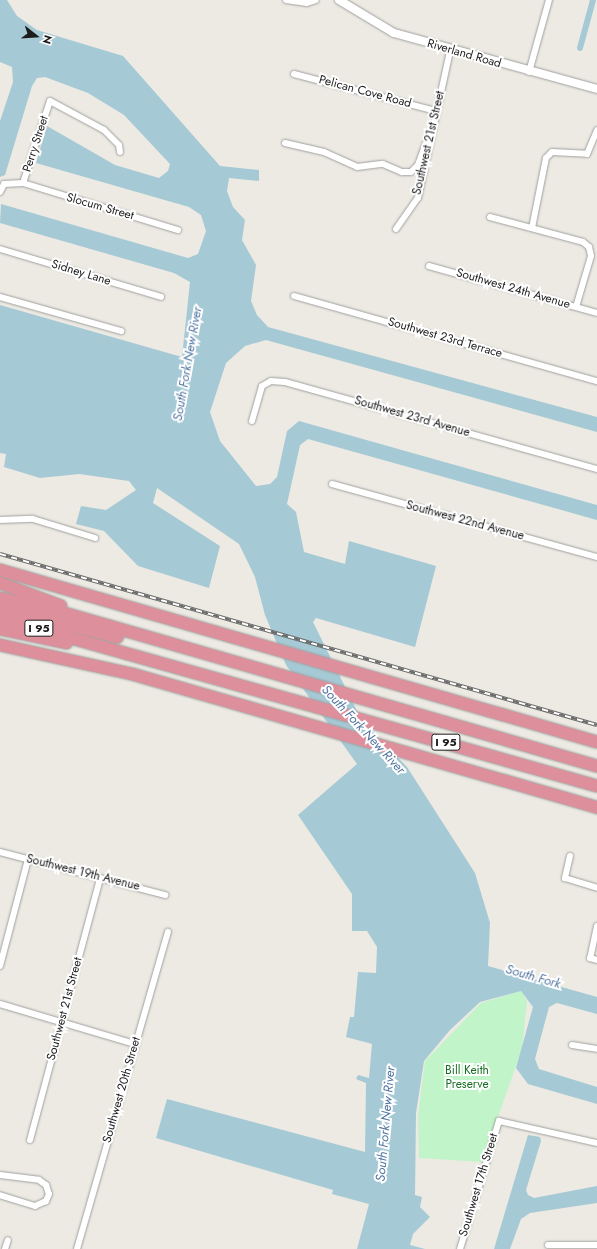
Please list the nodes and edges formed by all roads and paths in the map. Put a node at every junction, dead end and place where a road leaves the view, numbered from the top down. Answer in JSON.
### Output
{"nodes":[{"id":1,"x":286,"y":0,"type":"edge"},
{"id":2,"x":316,"y":0,"type":"edge"},
{"id":3,"x":340,"y":0,"type":"edge"},
{"id":4,"x":549,"y":0,"type":"edge"},
{"id":5,"x":450,"y":51,"type":"junction"},
{"id":6,"x":529,"y":72,"type":"junction"},
{"id":7,"x":294,"y":74,"type":"dead end"},
{"id":8,"x":597,"y":88,"type":"edge"},
{"id":9,"x":436,"y":110,"type":"junction"},
{"id":10,"x":597,"y":130,"type":"edge"},
{"id":11,"x":431,"y":132,"type":"junction"},
{"id":12,"x":285,"y":143,"type":"dead end"},
{"id":13,"x":120,"y":152,"type":"dead end"},
{"id":14,"x":23,"y":184,"type":"junction"},
{"id":15,"x":0,"y":192,"type":"edge"},
{"id":16,"x":490,"y":217,"type":"dead end"},
{"id":17,"x":532,"y":228,"type":"junction"},
{"id":18,"x":396,"y":229,"type":"dead end"},
{"id":19,"x":178,"y":230,"type":"dead end"},
{"id":20,"x":0,"y":249,"type":"edge"},
{"id":21,"x":428,"y":266,"type":"dead end"},
{"id":22,"x":294,"y":296,"type":"dead end"},
{"id":23,"x":0,"y":297,"type":"edge"},
{"id":24,"x":161,"y":297,"type":"dead end"},
{"id":25,"x":576,"y":307,"type":"junction"},
{"id":26,"x":597,"y":313,"type":"edge"},
{"id":27,"x":121,"y":331,"type":"dead end"},
{"id":28,"x":597,"y":381,"type":"edge"},
{"id":29,"x":252,"y":421,"type":"dead end"},
{"id":30,"x":597,"y":469,"type":"edge"},
{"id":31,"x":332,"y":484,"type":"dead end"},
{"id":32,"x":0,"y":520,"type":"edge"},
{"id":33,"x":95,"y":538,"type":"dead end"},
{"id":34,"x":597,"y":557,"type":"edge"},
{"id":35,"x":0,"y":570,"type":"edge"},
{"id":36,"x":0,"y":583,"type":"edge"},
{"id":37,"x":0,"y":594,"type":"edge"},
{"id":38,"x":0,"y":598,"type":"edge"},
{"id":39,"x":0,"y":608,"type":"edge"},
{"id":40,"x":70,"y":609,"type":"junction"},
{"id":41,"x":0,"y":618,"type":"edge"},
{"id":42,"x":81,"y":628,"type":"junction"},
{"id":43,"x":0,"y":629,"type":"edge"},
{"id":44,"x":0,"y":645,"type":"edge"},
{"id":45,"x":597,"y":742,"type":"edge"},
{"id":46,"x":596,"y":772,"type":"edge"},
{"id":47,"x":597,"y":807,"type":"edge"},
{"id":48,"x":0,"y":852,"type":"edge"},
{"id":49,"x":570,"y":856,"type":"dead end"},
{"id":50,"x":28,"y":860,"type":"junction"},
{"id":51,"x":100,"y":878,"type":"junction"},
{"id":52,"x":597,"y":888,"type":"edge"},
{"id":53,"x":165,"y":895,"type":"dead end"},
{"id":54,"x":597,"y":926,"type":"edge"},
{"id":55,"x":168,"y":932,"type":"dead end"},
{"id":56,"x":594,"y":959,"type":"edge"},
{"id":57,"x":0,"y":966,"type":"edge"},
{"id":58,"x":0,"y":1004,"type":"edge"},
{"id":59,"x":62,"y":1020,"type":"junction"},
{"id":60,"x":135,"y":1044,"type":"junction"},
{"id":61,"x":572,"y":1045,"type":"dead end"},
{"id":62,"x":597,"y":1049,"type":"edge"},
{"id":63,"x":30,"y":1140,"type":"dead end"},
{"id":64,"x":597,"y":1143,"type":"edge"},
{"id":65,"x":0,"y":1175,"type":"edge"},
{"id":66,"x":0,"y":1195,"type":"edge"},
{"id":67,"x":8,"y":1240,"type":"dead end"},
{"id":68,"x":548,"y":1245,"type":"dead end"},
{"id":69,"x":597,"y":1245,"type":"edge"},
{"id":70,"x":5,"y":1249,"type":"edge"},
{"id":71,"x":77,"y":1249,"type":"edge"},
{"id":72,"x":460,"y":1249,"type":"edge"}],
"edges":[{"from":1,"to":2,"type":"street"},
{"from":3,"to":5,"type":"street","name":"Riverland Road"},
{"from":4,"to":6,"type":"street"},
{"from":5,"to":6,"type":"street","name":"Riverland Road"},
{"from":5,"to":9,"type":"street","name":"Southwest 21st Street"},
{"from":6,"to":8,"type":"street","name":"Riverland Road"},
{"from":7,"to":9,"type":"street","name":"Pelican Cove Road"},
{"from":9,"to":11,"type":"street","name":"Southwest 21st Street"},
{"from":10,"to":17,"type":"street"},
{"from":11,"to":12,"type":"street"},
{"from":11,"to":18,"type":"street","name":"Southwest 21st Street"},
{"from":13,"to":14,"type":"street","name":"Perry Street"},
{"from":14,"to":15,"type":"street","name":"Perry Street"},
{"from":14,"to":19,"type":"street","name":"Slocum Street"},
{"from":16,"to":17,"type":"street"},
{"from":17,"to":25,"type":"street"},
{"from":20,"to":24,"type":"street","name":"Sidney Lane"},
{"from":21,"to":25,"type":"street","name":"Southwest 24th Avenue"},
{"from":22,"to":28,"type":"street","name":"Southwest 23rd Terrace"},
{"from":23,"to":27,"type":"street"},
{"from":25,"to":26,"type":"street","name":"Southwest 24th Avenue"},
{"from":29,"to":30,"type":"street","name":"Southwest 23rd Avenue"},
{"from":31,"to":34,"type":"street","name":"Southwest 22nd Avenue"},
{"from":32,"to":33,"type":"street"},
{"from":35,"to":45,"type":"highway"},
{"from":36,"to":40,"type":"highway"},
{"from":37,"to":40,"type":"highway","number":"I 95"},
{"from":38,"to":42,"type":"highway"},
{"from":39,"to":42,"type":"highway"},
{"from":40,"to":42,"type":"highway","number":"I 95"},
{"from":41,"to":42,"type":"highway","number":"I 95"},
{"from":42,"to":43,"type":"highway"},
{"from":42,"to":46,"type":"highway","number":"I 95"},
{"from":42,"to":46,"type":"highway"},
{"from":42,"to":46,"type":"highway","number":"I 95"},
{"from":44,"to":47,"type":"highway"},
{"from":48,"to":50,"type":"street","name":"Southwest 19th Avenue"},
{"from":49,"to":52,"type":"street"},
{"from":50,"to":51,"type":"street","name":"Southwest 19th Avenue"},
{"from":50,"to":57,"type":"street"},
{"from":51,"to":53,"type":"street","name":"Southwest 19th Avenue"},
{"from":51,"to":59,"type":"street","name":"Southwest 21st Street"},
{"from":54,"to":56,"type":"street"},
{"from":55,"to":60,"type":"street","name":"Southwest 20th Street"},
{"from":58,"to":59,"type":"street"},
{"from":59,"to":60,"type":"street"},
{"from":59,"to":63,"type":"street","name":"Southwest 21st Street"},
{"from":60,"to":71,"type":"street","name":"Southwest 20th Street"},
{"from":61,"to":62,"type":"street"},
{"from":64,"to":72,"type":"street","name":"Southwest 17th Street"},
{"from":65,"to":66,"type":"street"},
{"from":67,"to":70,"type":"street"},
{"from":68,"to":69,"type":"street"}]}
